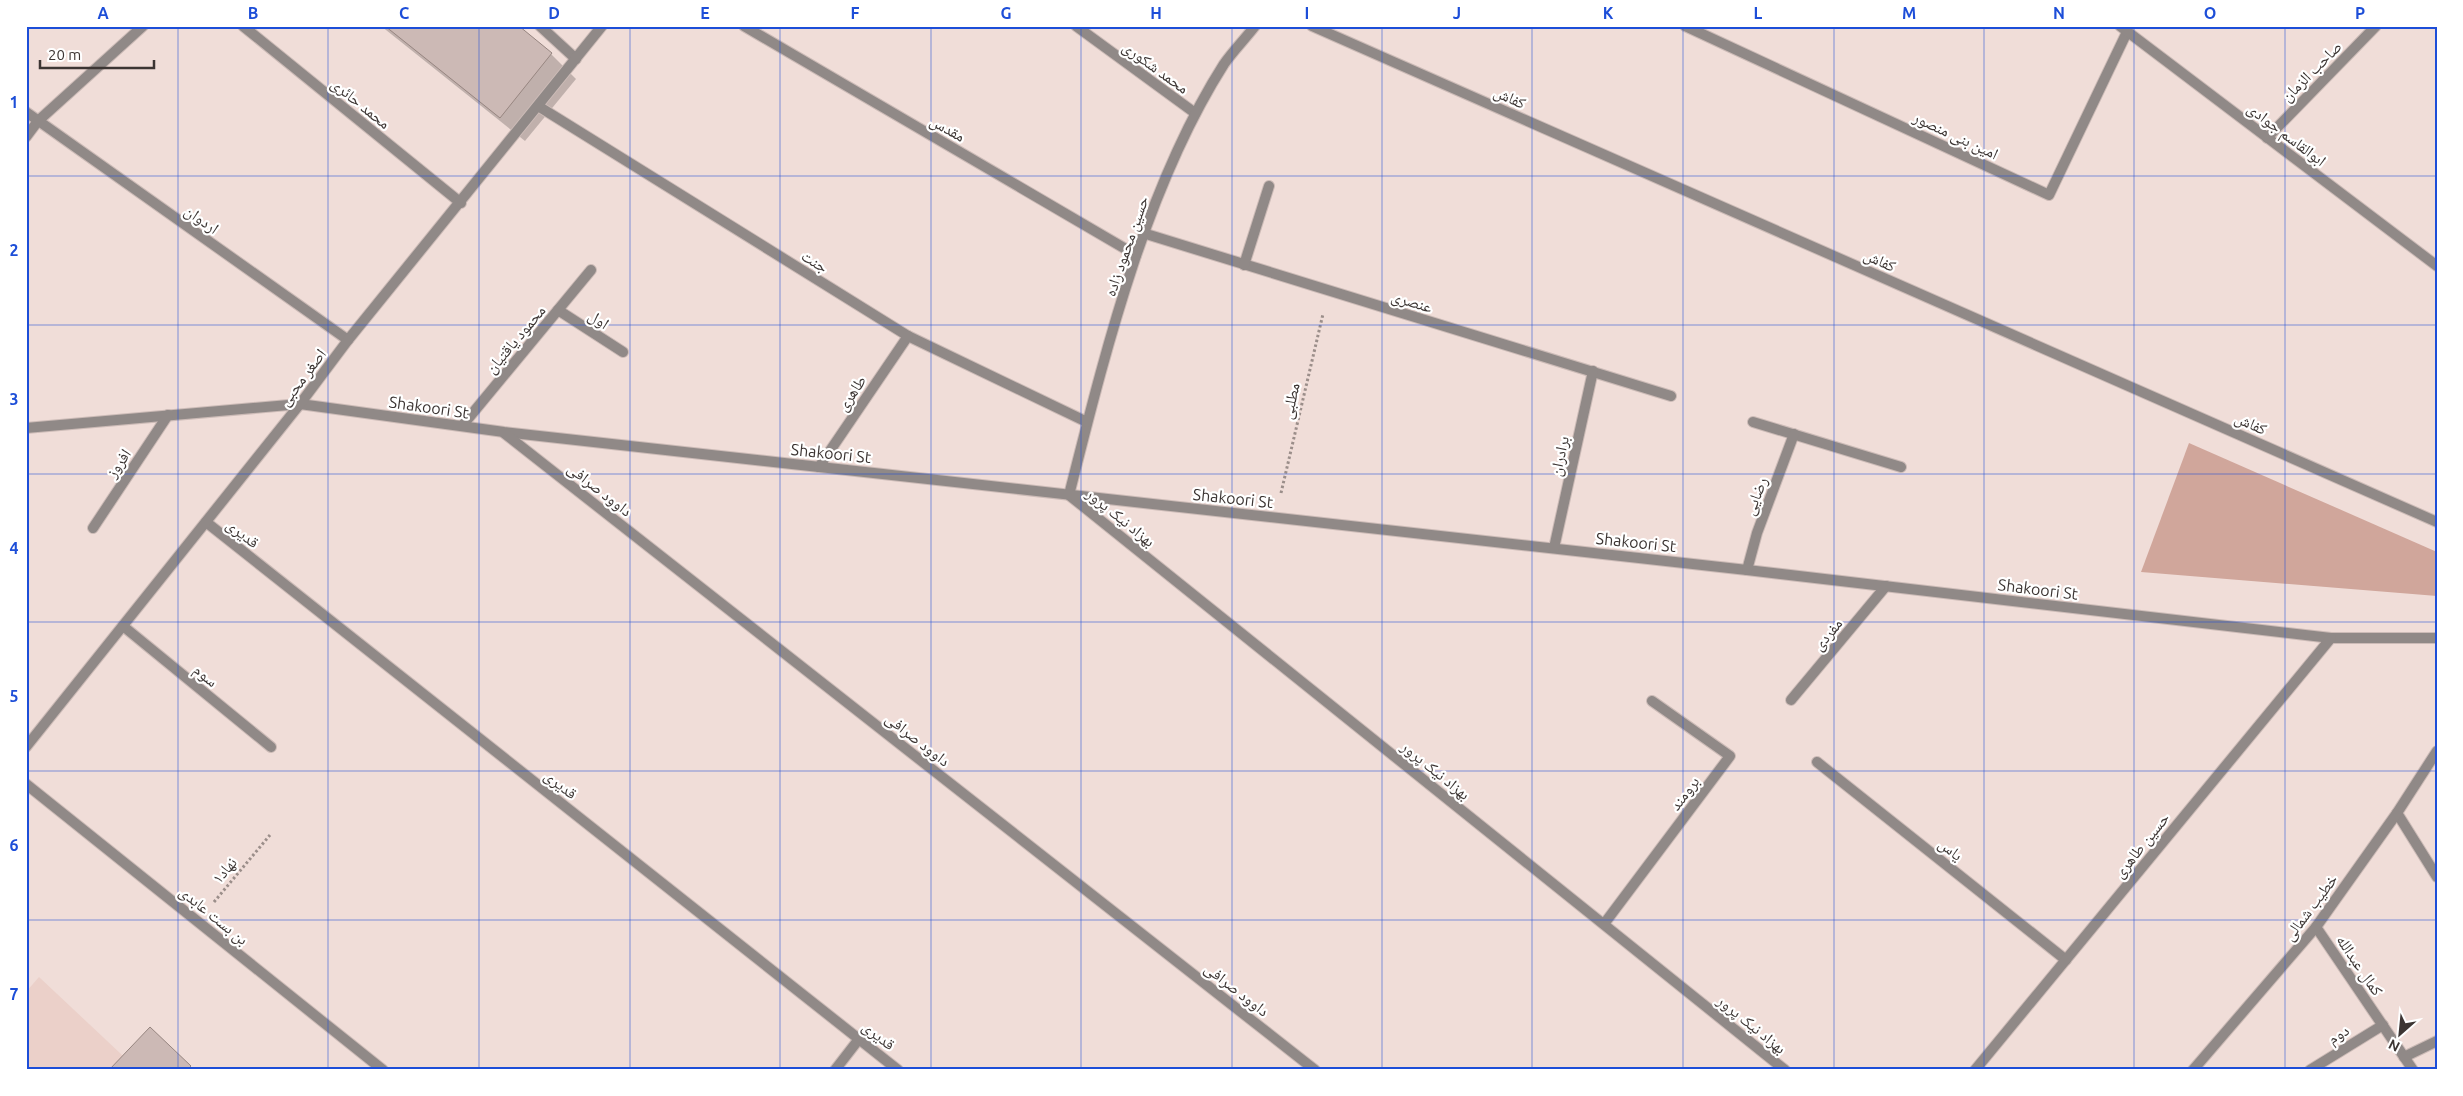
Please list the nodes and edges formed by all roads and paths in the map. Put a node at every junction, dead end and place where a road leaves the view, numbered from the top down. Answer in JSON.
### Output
{"nodes":[{"id":1,"x":143,"y":26,"type":"edge"},
{"id":2,"x":243,"y":26,"type":"edge"},
{"id":3,"x":540,"y":26,"type":"edge"},
{"id":4,"x":602,"y":26,"type":"edge"},
{"id":5,"x":744,"y":26,"type":"edge"},
{"id":6,"x":1076,"y":26,"type":"edge"},
{"id":7,"x":1255,"y":26,"type":"edge"},
{"id":8,"x":1312,"y":26,"type":"edge"},
{"id":9,"x":1685,"y":26,"type":"edge"},
{"id":10,"x":2376,"y":26,"type":"edge"},
{"id":11,"x":2124,"y":29,"type":"edge"},
{"id":12,"x":576,"y":59,"type":"junction"},
{"id":13,"x":538,"y":106,"type":"junction"},
{"id":14,"x":26,"y":112,"type":"edge"},
{"id":15,"x":1194,"y":113,"type":"junction"},
{"id":16,"x":38,"y":121,"type":"junction"},
{"id":17,"x":26,"y":137,"type":"edge"},
{"id":18,"x":2267,"y":138,"type":"junction"},
{"id":19,"x":1269,"y":186,"type":"dead end"},
{"id":20,"x":461,"y":203,"type":"junction"},
{"id":21,"x":1143,"y":233,"type":"junction"},
{"id":22,"x":1136,"y":255,"type":"junction"},
{"id":23,"x":1244,"y":265,"type":"junction"},
{"id":24,"x":2436,"y":265,"type":"edge"},
{"id":25,"x":591,"y":270,"type":"dead end"},
{"id":26,"x":1329,"y":291,"type":"junction"},
{"id":27,"x":558,"y":310,"type":"junction"},
{"id":28,"x":908,"y":336,"type":"junction"},
{"id":29,"x":348,"y":340,"type":"junction"},
{"id":30,"x":623,"y":352,"type":"dead end"},
{"id":31,"x":1593,"y":371,"type":"junction"},
{"id":32,"x":1671,"y":396,"type":"dead end"},
{"id":33,"x":300,"y":404,"type":"junction"},
{"id":34,"x":168,"y":415,"type":"junction"},
{"id":35,"x":1087,"y":422,"type":"junction"},
{"id":36,"x":1752,"y":422,"type":"dead end"},
{"id":37,"x":462,"y":426,"type":"junction"},
{"id":38,"x":26,"y":428,"type":"edge"},
{"id":39,"x":504,"y":432,"type":"junction"},
{"id":40,"x":1794,"y":434,"type":"junction"},
{"id":41,"x":819,"y":467,"type":"junction"},
{"id":42,"x":1901,"y":468,"type":"dead end"},
{"id":43,"x":1069,"y":495,"type":"junction"},
{"id":44,"x":1275,"y":518,"type":"junction"},
{"id":45,"x":206,"y":522,"type":"junction"},
{"id":46,"x":2437,"y":522,"type":"edge"},
{"id":47,"x":93,"y":528,"type":"dead end"},
{"id":48,"x":1554,"y":548,"type":"junction"},
{"id":49,"x":1747,"y":570,"type":"junction"},
{"id":50,"x":1886,"y":586,"type":"junction"},
{"id":51,"x":123,"y":626,"type":"junction"},
{"id":52,"x":2331,"y":638,"type":"junction"},
{"id":53,"x":2437,"y":638,"type":"edge"},
{"id":54,"x":1791,"y":700,"type":"dead end"},
{"id":55,"x":1652,"y":701,"type":"dead end"},
{"id":56,"x":26,"y":747,"type":"edge"},
{"id":57,"x":271,"y":747,"type":"dead end"},
{"id":58,"x":2437,"y":751,"type":"edge"},
{"id":59,"x":1817,"y":762,"type":"dead end"},
{"id":60,"x":26,"y":784,"type":"edge"},
{"id":61,"x":2397,"y":813,"type":"junction"},
{"id":62,"x":270,"y":835,"type":"dead end"},
{"id":63,"x":2437,"y":877,"type":"edge"},
{"id":64,"x":198,"y":921,"type":"junction"},
{"id":65,"x":1604,"y":924,"type":"junction"},
{"id":66,"x":2316,"y":927,"type":"junction"},
{"id":67,"x":2066,"y":960,"type":"junction"},
{"id":68,"x":2382,"y":1025,"type":"junction"},
{"id":69,"x":858,"y":1039,"type":"junction"},
{"id":70,"x":2437,"y":1040,"type":"edge"},
{"id":71,"x":2404,"y":1057,"type":"junction"},
{"id":72,"x":383,"y":1070,"type":"edge"},
{"id":73,"x":835,"y":1070,"type":"edge"},
{"id":74,"x":898,"y":1070,"type":"edge"},
{"id":75,"x":1315,"y":1070,"type":"edge"},
{"id":76,"x":1784,"y":1070,"type":"edge"},
{"id":77,"x":1975,"y":1070,"type":"edge"},
{"id":78,"x":2194,"y":1070,"type":"edge"},
{"id":79,"x":2310,"y":1070,"type":"edge"},
{"id":80,"x":2413,"y":1070,"type":"edge"}],
"edges":[{"from":1,"to":16,"type":"street"},
{"from":2,"to":20,"type":"street","name":"محمد حائری"},
{"from":3,"to":12,"type":"street"},
{"from":4,"to":12,"type":"street","name":"اصغر محبی"},
{"from":5,"to":22,"type":"street","name":"مقدس"},
{"from":6,"to":15,"type":"street","name":"محمد شکوری"},
{"from":7,"to":15,"type":"street","name":"حسین محمود زاده"},
{"from":8,"to":46,"type":"street","name":"کفاش"},
{"from":9,"to":11,"type":"street","name":"امین بنی منصور"},
{"from":10,"to":18,"type":"street","name":"صاحب الزمان"},
{"from":11,"to":18,"type":"street","name":"ابوالقاسم جوادی"},
{"from":12,"to":13,"type":"street","name":"اصغر محبی"},
{"from":13,"to":20,"type":"street","name":"اصغر محبی"},
{"from":13,"to":28,"type":"street","name":"جنت"},
{"from":14,"to":16,"type":"street","name":"اردوان"},
{"from":15,"to":21,"type":"street","name":"حسین محمود زاده"},
{"from":16,"to":17,"type":"street"},
{"from":16,"to":29,"type":"street","name":"اردوان"},
{"from":18,"to":24,"type":"street","name":"ابوالقاسم جوادی"},
{"from":19,"to":23,"type":"street"},
{"from":20,"to":29,"type":"street","name":"اصغر محبی"},
{"from":21,"to":22,"type":"street","name":"حسین محمود زاده"},
{"from":21,"to":23,"type":"street","name":"عنصری"},
{"from":22,"to":35,"type":"street","name":"حسین محمود زاده"},
{"from":23,"to":26,"type":"street","name":"عنصری"},
{"from":25,"to":27,"type":"street","name":"محمود یاقتیان"},
{"from":26,"to":31,"type":"street","name":"عنصری"},
{"from":26,"to":44,"type":"path","name":"مطلبی"},
{"from":27,"to":30,"type":"street","name":"اول"},
{"from":27,"to":37,"type":"street","name":"محمود یاقتیان"},
{"from":28,"to":35,"type":"street","name":"جنت"},
{"from":28,"to":41,"type":"street","name":"طاهری"},
{"from":29,"to":33,"type":"street","name":"اصغر محبی"},
{"from":31,"to":32,"type":"street","name":"عنصری"},
{"from":31,"to":48,"type":"street","name":"برادران"},
{"from":33,"to":34,"type":"street","name":"Shakoori St"},
{"from":33,"to":37,"type":"street","name":"Shakoori St"},
{"from":33,"to":45,"type":"street","name":"اصغر محبی"},
{"from":34,"to":38,"type":"street","name":"Shakoori St"},
{"from":34,"to":47,"type":"street","name":"افروز"},
{"from":35,"to":43,"type":"street","name":"حسین محمود زاده"},
{"from":36,"to":40,"type":"street"},
{"from":37,"to":39,"type":"street","name":"Shakoori St"},
{"from":39,"to":41,"type":"street","name":"Shakoori St"},
{"from":39,"to":75,"type":"street","name":"داوود صرافی"},
{"from":40,"to":42,"type":"street"},
{"from":40,"to":49,"type":"street","name":"رضایی"},
{"from":41,"to":43,"type":"street","name":"Shakoori St"},
{"from":43,"to":44,"type":"street","name":"Shakoori St"},
{"from":43,"to":65,"type":"street","name":"بهزاد نیک پرور"},
{"from":44,"to":48,"type":"street","name":"Shakoori St"},
{"from":45,"to":51,"type":"street","name":"اصغر محبی"},
{"from":45,"to":69,"type":"street","name":"قدیری"},
{"from":48,"to":49,"type":"street","name":"Shakoori St"},
{"from":49,"to":50,"type":"street","name":"Shakoori St"},
{"from":50,"to":52,"type":"street","name":"Shakoori St"},
{"from":50,"to":54,"type":"street","name":"مفردی"},
{"from":51,"to":56,"type":"street","name":"اصغر محبی"},
{"from":51,"to":57,"type":"street","name":"سوم"},
{"from":52,"to":53,"type":"street","name":"Shakoori St"},
{"from":52,"to":67,"type":"street","name":"حسین طاهری"},
{"from":55,"to":65,"type":"street","name":"برومند"},
{"from":58,"to":61,"type":"street","name":"خطیب شمالی"},
{"from":59,"to":67,"type":"street","name":"یاس"},
{"from":60,"to":64,"type":"street","name":"بن بست عابدی"},
{"from":61,"to":63,"type":"street"},
{"from":61,"to":66,"type":"street","name":"خطیب شمالی"},
{"from":62,"to":64,"type":"path","name":"نهاد۱"},
{"from":64,"to":72,"type":"street","name":"بن بست عابدی"},
{"from":65,"to":76,"type":"street","name":"بهزاد نیک پرور"},
{"from":66,"to":68,"type":"street","name":"کمال عبدالله"},
{"from":66,"to":78,"type":"street","name":"خطیب شمالی"},
{"from":67,"to":77,"type":"street","name":"حسین طاهری"},
{"from":68,"to":71,"type":"street","name":"کمال عبدالله"},
{"from":68,"to":79,"type":"street","name":"دوم"},
{"from":69,"to":73,"type":"street"},
{"from":69,"to":74,"type":"street","name":"قدیری"},
{"from":70,"to":71,"type":"street"},
{"from":71,"to":80,"type":"street","name":"کمال عبدالله"}]}
